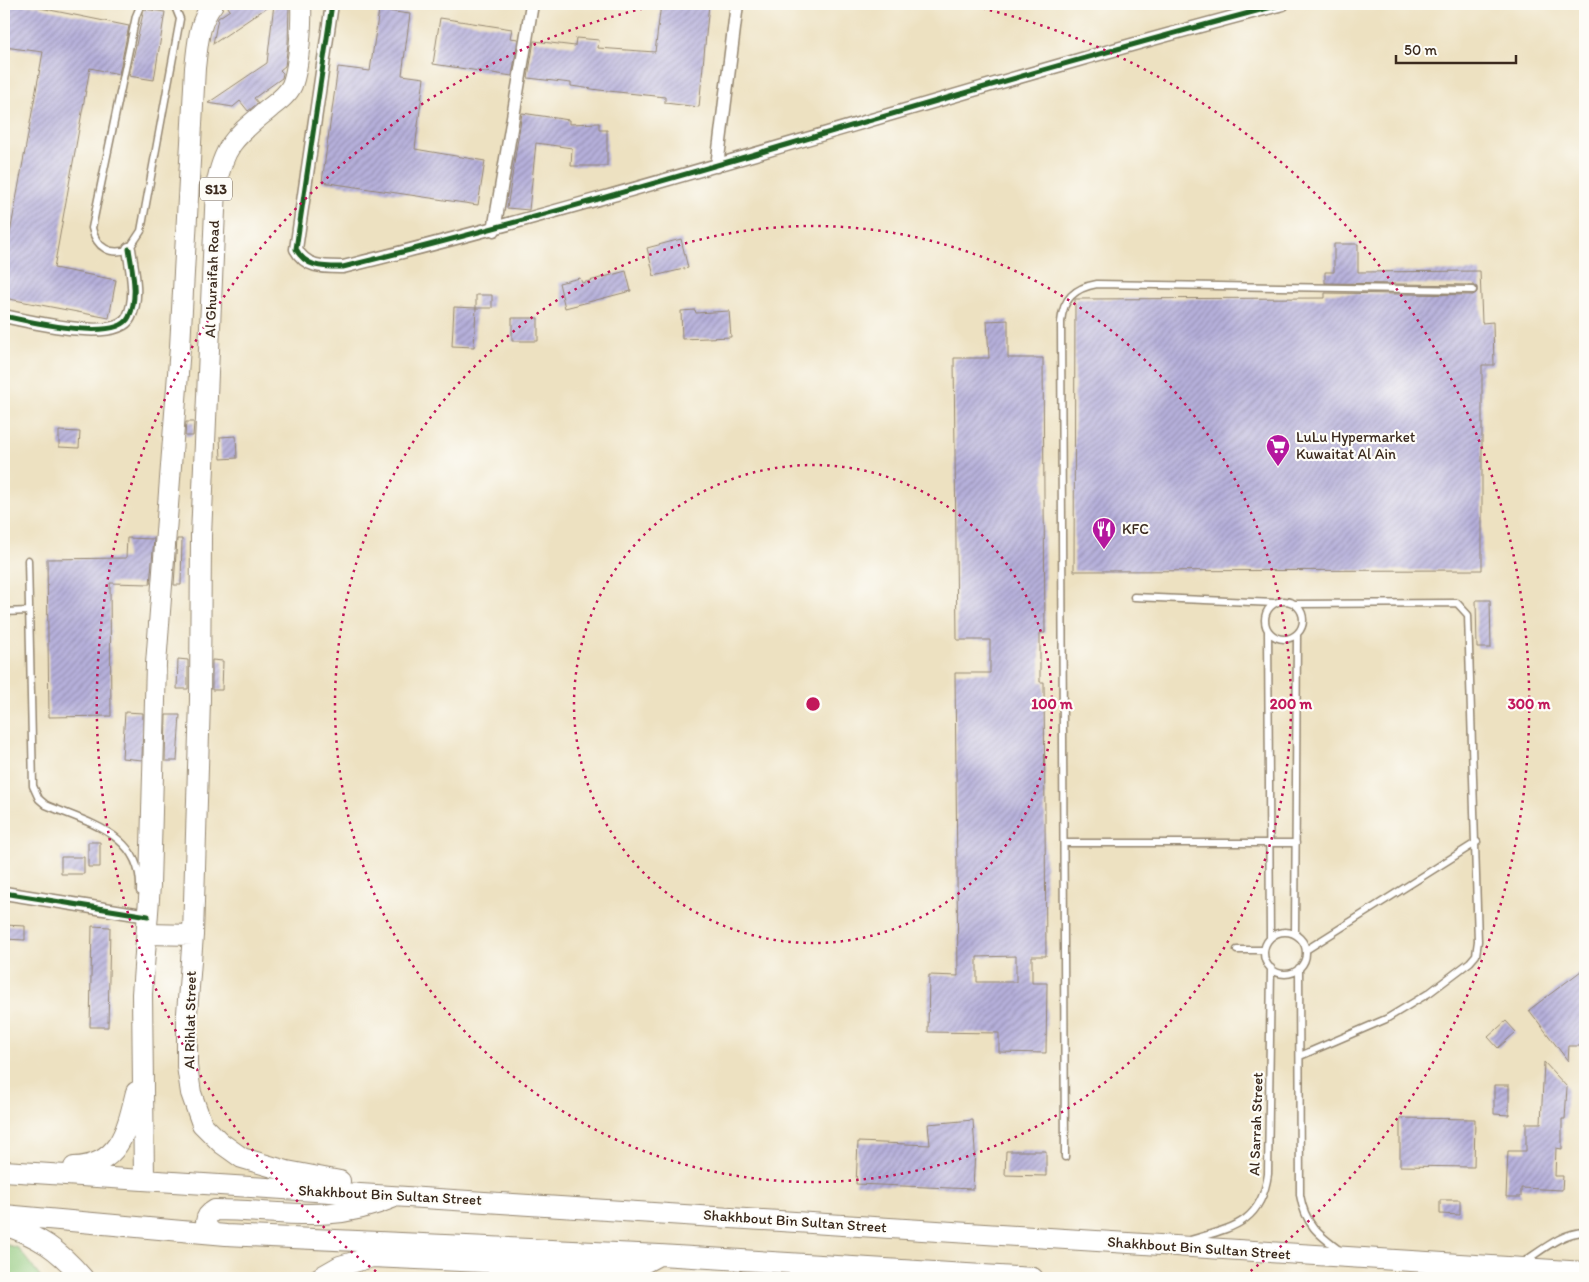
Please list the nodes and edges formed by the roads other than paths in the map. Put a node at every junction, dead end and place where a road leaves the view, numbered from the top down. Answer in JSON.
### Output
{"nodes":[{"id":1,"x":141,"y":4,"type":"edge"},
{"id":2,"x":174,"y":4,"type":"edge"},
{"id":3,"x":213,"y":4,"type":"edge"},
{"id":4,"x":301,"y":4,"type":"edge"},
{"id":5,"x":332,"y":4,"type":"edge"},
{"id":6,"x":532,"y":4,"type":"edge"},
{"id":7,"x":737,"y":4,"type":"edge"},
{"id":8,"x":1283,"y":4,"type":"edge"},
{"id":9,"x":717,"y":166,"type":"junction"},
{"id":10,"x":494,"y":230,"type":"junction"},
{"id":11,"x":129,"y":249,"type":"junction"},
{"id":12,"x":1473,"y":290,"type":"dead end"},
{"id":13,"x":4,"y":316,"type":"edge"},
{"id":14,"x":28,"y":560,"type":"dead end"},
{"id":15,"x":1134,"y":597,"type":"dead end"},
{"id":16,"x":1275,"y":603,"type":"junction"},
{"id":17,"x":1295,"y":604,"type":"junction"},
{"id":18,"x":4,"y":612,"type":"edge"},
{"id":19,"x":29,"y":612,"type":"junction"},
{"id":20,"x":1268,"y":631,"type":"junction"},
{"id":21,"x":1297,"y":634,"type":"junction"},
{"id":22,"x":200,"y":700,"type":"joint"},
{"id":23,"x":1477,"y":842,"type":"junction"},
{"id":24,"x":1064,"y":843,"type":"junction"},
{"id":25,"x":1270,"y":843,"type":"junction"},
{"id":26,"x":1296,"y":843,"type":"junction"},
{"id":27,"x":4,"y":893,"type":"edge"},
{"id":28,"x":140,"y":894,"type":"dead end"},
{"id":29,"x":143,"y":917,"type":"junction"},
{"id":30,"x":1295,"y":934,"type":"junction"},
{"id":31,"x":193,"y":935,"type":"junction"},
{"id":32,"x":1270,"y":938,"type":"junction"},
{"id":33,"x":1236,"y":950,"type":"dead end"},
{"id":34,"x":1264,"y":950,"type":"junction"},
{"id":35,"x":1306,"y":950,"type":"junction"},
{"id":36,"x":1271,"y":968,"type":"junction"},
{"id":37,"x":1299,"y":968,"type":"junction"},
{"id":38,"x":1300,"y":1056,"type":"junction"},
{"id":39,"x":143,"y":1066,"type":"junction"},
{"id":40,"x":1065,"y":1156,"type":"dead end"},
{"id":41,"x":4,"y":1170,"type":"edge"},
{"id":42,"x":144,"y":1179,"type":"junction"},
{"id":43,"x":398,"y":1195,"type":"junction"},
{"id":44,"x":4,"y":1215,"type":"edge"},
{"id":45,"x":4,"y":1225,"type":"edge"},
{"id":46,"x":1585,"y":1232,"type":"edge"},
{"id":47,"x":213,"y":1234,"type":"junction"},
{"id":48,"x":1168,"y":1246,"type":"junction"},
{"id":49,"x":660,"y":1255,"type":"junction"},
{"id":50,"x":1351,"y":1259,"type":"junction"},
{"id":51,"x":1515,"y":1268,"type":"junction"},
{"id":52,"x":1585,"y":1272,"type":"edge"},
{"id":53,"x":83,"y":1278,"type":"edge"},
{"id":54,"x":319,"y":1278,"type":"edge"},
{"id":55,"x":1033,"y":1278,"type":"edge"}],
"edges":[{"from":1,"to":11,"type":"lane"},
{"from":2,"to":11,"type":"lane"},
{"from":3,"to":29,"type":"main road","name":"Al Ghuraifah Road","number":"S13"},
{"from":4,"to":22,"type":"main road","name":"Al Ghuraifah Road","number":"S13"},
{"from":5,"to":10,"type":"street"},
{"from":6,"to":10,"type":"street"},
{"from":7,"to":9,"type":"street"},
{"from":8,"to":9,"type":"street"},
{"from":9,"to":10,"type":"street"},
{"from":11,"to":13,"type":"street"},
{"from":12,"to":24,"type":"lane"},
{"from":14,"to":19,"type":"lane"},
{"from":15,"to":16,"type":"lane"},
{"from":16,"to":17,"type":"lane"},
{"from":16,"to":20,"type":"lane"},
{"from":17,"to":21,"type":"lane"},
{"from":17,"to":23,"type":"lane"},
{"from":18,"to":19,"type":"lane"},
{"from":19,"to":28,"type":"lane"},
{"from":20,"to":21,"type":"lane"},
{"from":20,"to":25,"type":"lane"},
{"from":21,"to":26,"type":"lane"},
{"from":22,"to":31,"type":"main road","name":"Al Rihlat Street"},
{"from":23,"to":35,"type":"lane"},
{"from":23,"to":38,"type":"lane"},
{"from":24,"to":25,"type":"lane"},
{"from":24,"to":40,"type":"lane"},
{"from":25,"to":26,"type":"lane"},
{"from":25,"to":32,"type":"lane"},
{"from":26,"to":30,"type":"lane"},
{"from":27,"to":29,"type":"street"},
{"from":29,"to":31,"type":"main road"},
{"from":29,"to":39,"type":"main road"},
{"from":30,"to":32,"type":"lane"},
{"from":30,"to":35,"type":"lane"},
{"from":31,"to":43,"type":"main road","name":"Al Rihlat Street"},
{"from":32,"to":34,"type":"lane"},
{"from":33,"to":34,"type":"lane"},
{"from":34,"to":36,"type":"lane"},
{"from":35,"to":37,"type":"lane"},
{"from":36,"to":37,"type":"lane"},
{"from":36,"to":48,"type":"lane","name":"Al Sarrah Street"},
{"from":37,"to":38,"type":"lane"},
{"from":38,"to":50,"type":"lane"},
{"from":39,"to":41,"type":"main road"},
{"from":39,"to":42,"type":"main road"},
{"from":41,"to":42,"type":"main road","name":"Shakhbout Bin Sultan Street"},
{"from":42,"to":43,"type":"main road","name":"Shakhbout Bin Sultan Street"},
{"from":43,"to":47,"type":"main road"},
{"from":43,"to":48,"type":"main road","name":"Shakhbout Bin Sultan Street"},
{"from":44,"to":47,"type":"main road"},
{"from":45,"to":53,"type":"main road"},
{"from":46,"to":51,"type":"lane"},
{"from":47,"to":49,"type":"main road"},
{"from":48,"to":50,"type":"main road","name":"Shakhbout Bin Sultan Street"},
{"from":49,"to":54,"type":"main road"},
{"from":49,"to":55,"type":"main road"},
{"from":50,"to":51,"type":"main road","name":"Shakhbout Bin Sultan Street"},
{"from":51,"to":52,"type":"main road","name":"Shakhbout Bin Sultan Street"}]}
